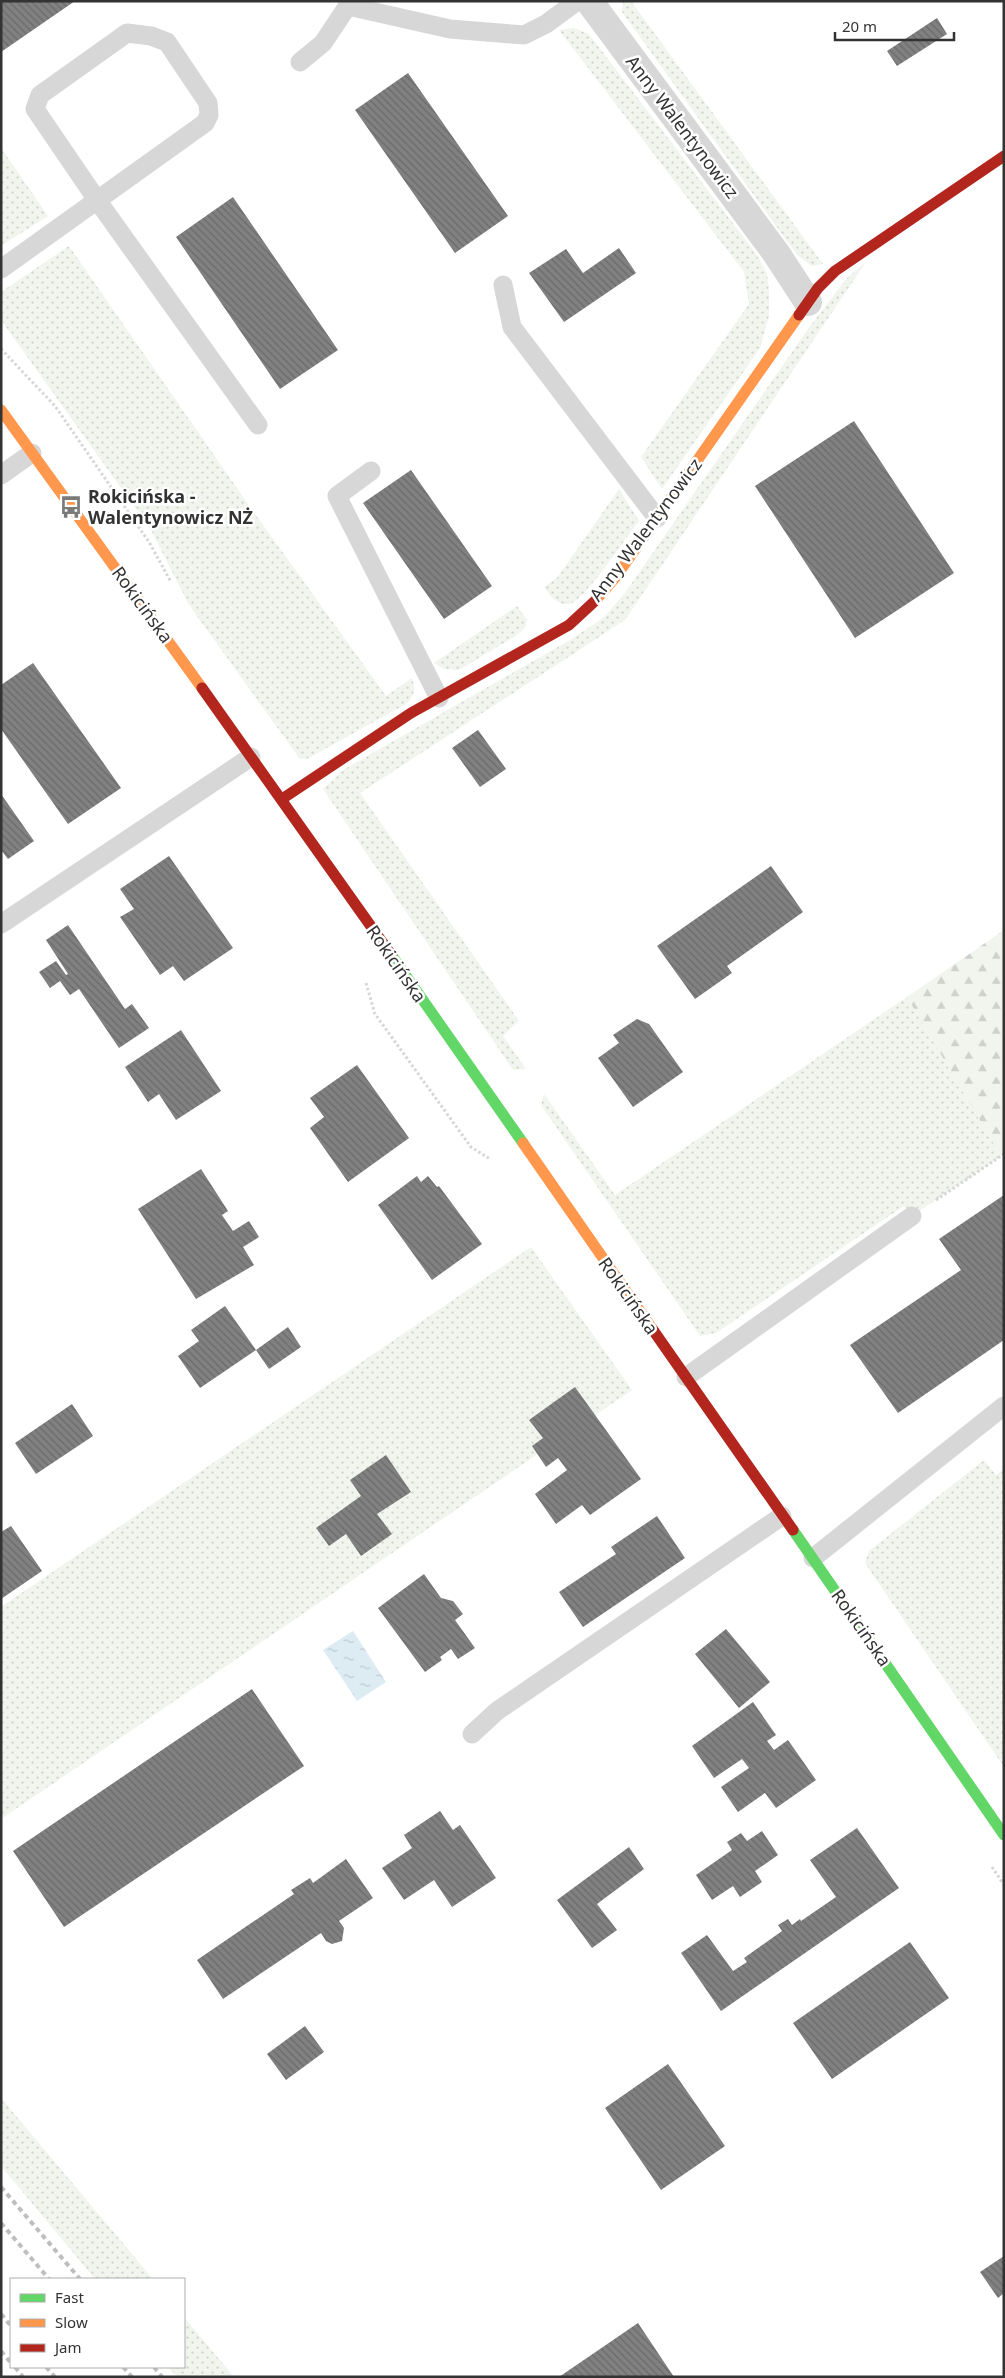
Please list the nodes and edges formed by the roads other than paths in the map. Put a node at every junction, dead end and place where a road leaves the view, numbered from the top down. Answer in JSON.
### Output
{"nodes":[{"id":1,"x":577,"y":1,"type":"edge"},
{"id":2,"x":589,"y":1,"type":"edge"},
{"id":3,"x":349,"y":3,"type":"edge"},
{"id":4,"x":300,"y":62,"type":"dead end"},
{"id":5,"x":1004,"y":156,"type":"edge"},
{"id":6,"x":96,"y":200,"type":"junction"},
{"id":7,"x":1,"y":269,"type":"edge"},
{"id":8,"x":503,"y":285,"type":"dead end"},
{"id":9,"x":808,"y":302,"type":"junction"},
{"id":10,"x":1,"y":410,"type":"edge"},
{"id":11,"x":258,"y":425,"type":"dead end"},
{"id":12,"x":32,"y":453,"type":"junction"},
{"id":13,"x":371,"y":471,"type":"dead end"},
{"id":14,"x":1,"y":474,"type":"edge"},
{"id":15,"x":657,"y":518,"type":"junction"},
{"id":16,"x":439,"y":698,"type":"junction"},
{"id":17,"x":251,"y":757,"type":"junction"},
{"id":18,"x":282,"y":799,"type":"junction"},
{"id":19,"x":1,"y":924,"type":"edge"},
{"id":20,"x":912,"y":1216,"type":"road end"},
{"id":21,"x":686,"y":1377,"type":"junction"},
{"id":22,"x":1004,"y":1406,"type":"edge"},
{"id":23,"x":782,"y":1516,"type":"junction"},
{"id":24,"x":812,"y":1558,"type":"junction"},
{"id":25,"x":472,"y":1734,"type":"dead end"},
{"id":26,"x":1004,"y":1835,"type":"edge"}],
"edges":[{"from":1,"to":3,"type":"lane"},
{"from":2,"to":9,"type":"street","name":"Anny Walentynowicz"},
{"from":3,"to":4,"type":"lane"},
{"from":5,"to":9,"type":"main road","name":"Anny Walentynowicz"},
{"from":6,"to":6,"type":"lane"},
{"from":6,"to":7,"type":"lane"},
{"from":6,"to":11,"type":"lane"},
{"from":8,"to":15,"type":"lane"},
{"from":9,"to":15,"type":"main road","name":"Anny Walentynowicz"},
{"from":10,"to":12,"type":"main road","name":"Rokicińska"},
{"from":12,"to":14,"type":"lane"},
{"from":12,"to":17,"type":"main road","name":"Rokicińska"},
{"from":13,"to":16,"type":"lane"},
{"from":15,"to":16,"type":"main road","name":"Anny Walentynowicz"},
{"from":16,"to":18,"type":"main road","name":"Anny Walentynowicz"},
{"from":17,"to":18,"type":"main road","name":"Rokicińska"},
{"from":17,"to":19,"type":"lane"},
{"from":18,"to":21,"type":"main road","name":"Rokicińska"},
{"from":20,"to":21,"type":"lane"},
{"from":21,"to":23,"type":"main road","name":"Rokicińska"},
{"from":22,"to":24,"type":"lane"},
{"from":23,"to":24,"type":"main road","name":"Rokicińska"},
{"from":23,"to":25,"type":"lane"},
{"from":24,"to":26,"type":"main road","name":"Rokicińska"}]}
